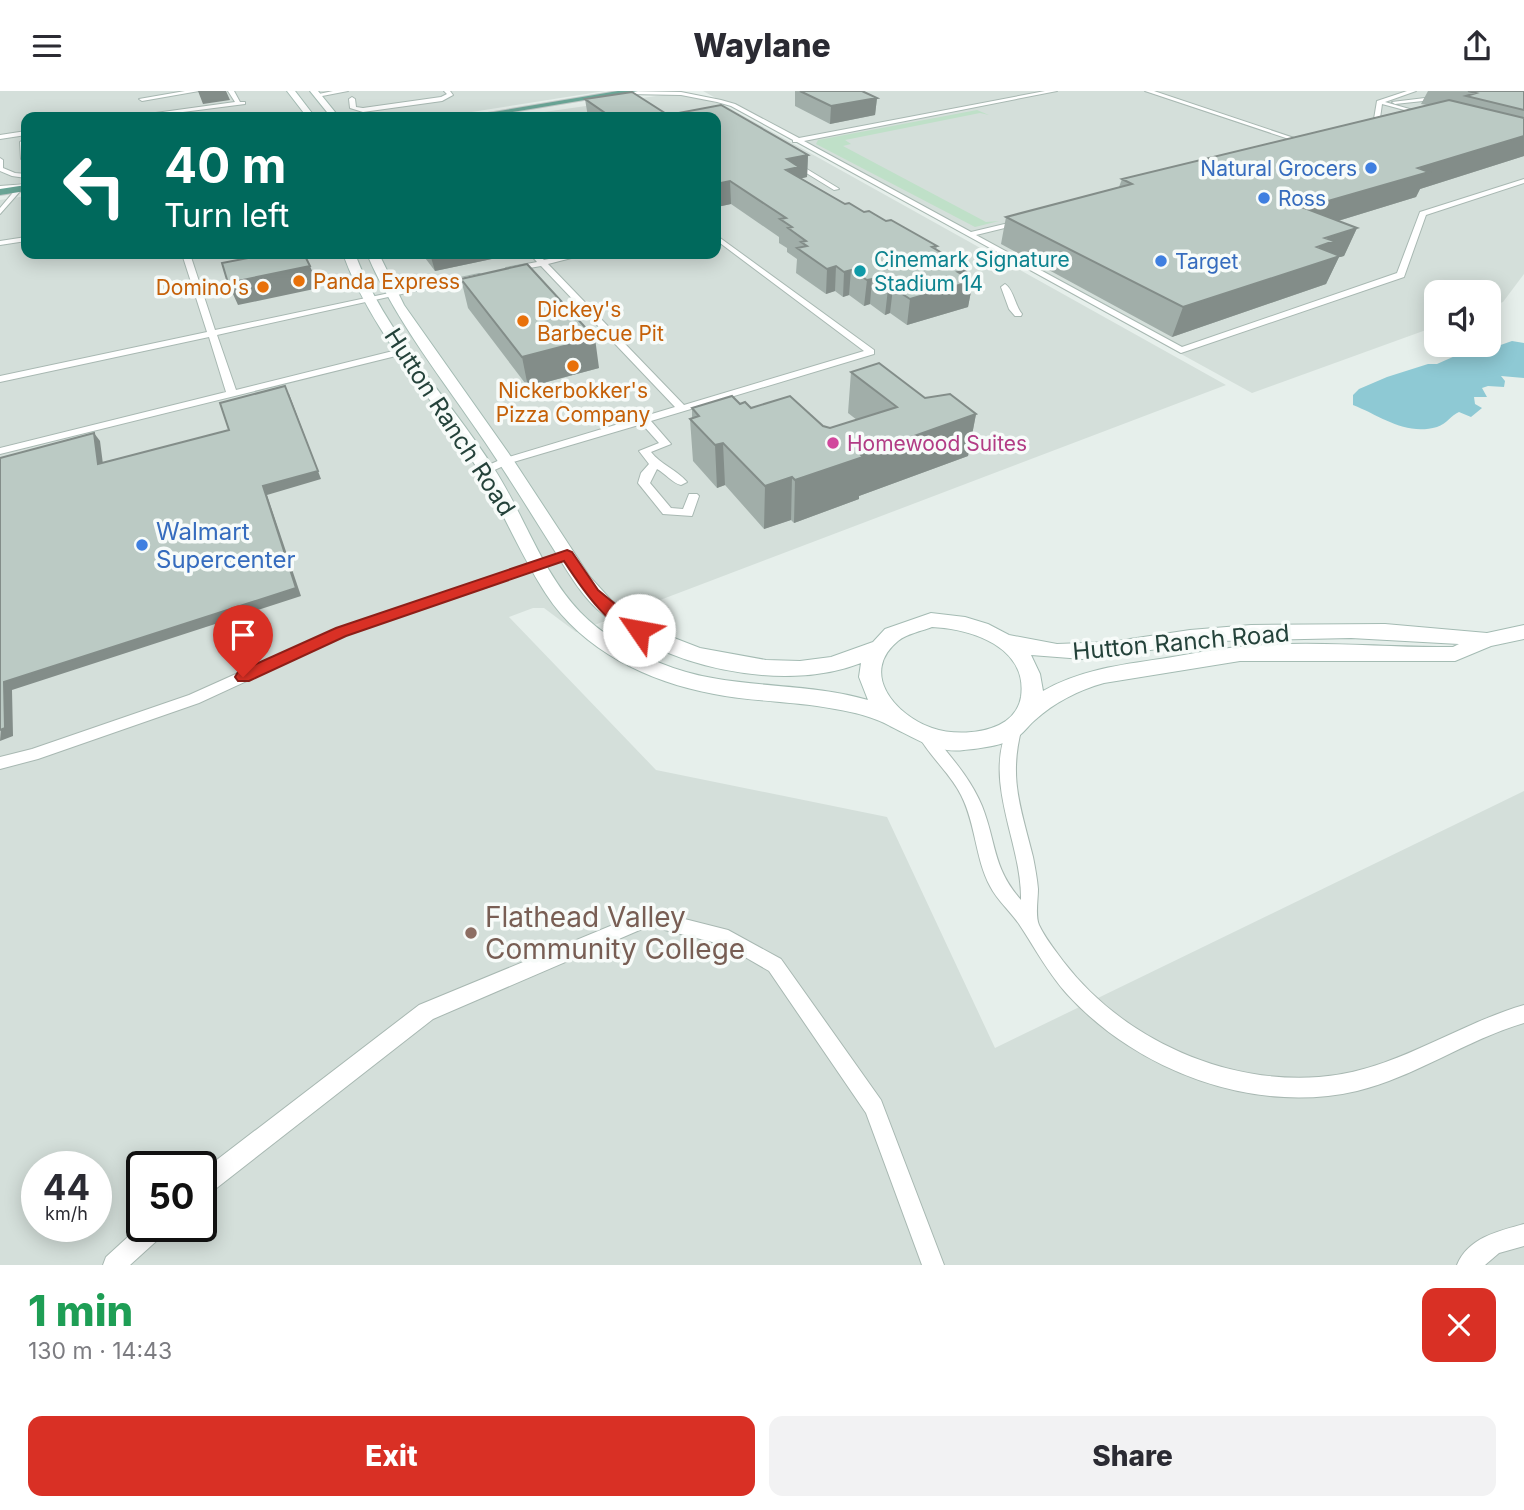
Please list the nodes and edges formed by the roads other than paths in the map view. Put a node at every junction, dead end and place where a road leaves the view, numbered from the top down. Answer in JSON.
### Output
{"nodes":[{"id":1,"x":160,"y":91,"type":"edge"},
{"id":2,"x":196,"y":91,"type":"edge"},
{"id":3,"x":209,"y":91,"type":"edge"},
{"id":4,"x":231,"y":91,"type":"edge"},
{"id":5,"x":292,"y":91,"type":"edge"},
{"id":6,"x":345,"y":91,"type":"edge"},
{"id":7,"x":446,"y":91,"type":"edge"},
{"id":8,"x":631,"y":91,"type":"edge"},
{"id":9,"x":718,"y":91,"type":"edge"},
{"id":10,"x":1054,"y":91,"type":"edge"},
{"id":11,"x":1148,"y":91,"type":"edge"},
{"id":12,"x":1159,"y":91,"type":"edge"},
{"id":13,"x":316,"y":93,"type":"edge"},
{"id":14,"x":140,"y":95,"type":"edge"},
{"id":15,"x":176,"y":95,"type":"dead end"},
{"id":16,"x":356,"y":95,"type":"edge"},
{"id":17,"x":1417,"y":96,"type":"edge"},
{"id":18,"x":368,"y":97,"type":"dead end"},
{"id":19,"x":1379,"y":102,"type":"junction"},
{"id":20,"x":242,"y":105,"type":"junction"},
{"id":21,"x":733,"y":105,"type":"junction"},
{"id":22,"x":146,"y":112,"type":"edge"},
{"id":23,"x":178,"y":112,"type":"edge"},
{"id":24,"x":221,"y":112,"type":"edge"},
{"id":25,"x":307,"y":112,"type":"edge"},
{"id":26,"x":331,"y":112,"type":"edge"},
{"id":27,"x":499,"y":112,"type":"edge"},
{"id":28,"x":1432,"y":117,"type":"edge"},
{"id":29,"x":1362,"y":133,"type":"edge"},
{"id":30,"x":21,"y":134,"type":"edge"},
{"id":31,"x":0,"y":137,"type":"edge"},
{"id":32,"x":796,"y":140,"type":"junction"},
{"id":33,"x":786,"y":142,"type":"edge"},
{"id":34,"x":1314,"y":145,"type":"junction"},
{"id":35,"x":1294,"y":151,"type":"edge"},
{"id":36,"x":0,"y":160,"type":"edge"},
{"id":37,"x":789,"y":160,"type":"edge"},
{"id":38,"x":21,"y":175,"type":"edge"},
{"id":39,"x":1524,"y":181,"type":"edge"},
{"id":40,"x":21,"y":188,"type":"edge"},
{"id":41,"x":836,"y":189,"type":"dead end"},
{"id":42,"x":0,"y":190,"type":"edge"},
{"id":43,"x":21,"y":191,"type":"edge"},
{"id":44,"x":0,"y":212,"type":"edge"},
{"id":45,"x":1036,"y":218,"type":"edge"},
{"id":46,"x":971,"y":235,"type":"junction"},
{"id":47,"x":21,"y":240,"type":"edge"},
{"id":48,"x":721,"y":241,"type":"edge"},
{"id":49,"x":0,"y":243,"type":"edge"},
{"id":50,"x":188,"y":259,"type":"edge"},
{"id":51,"x":351,"y":259,"type":"edge"},
{"id":52,"x":376,"y":259,"type":"edge"},
{"id":53,"x":538,"y":259,"type":"edge"},
{"id":54,"x":560,"y":259,"type":"edge"},
{"id":55,"x":542,"y":263,"type":"junction"},
{"id":56,"x":498,"y":272,"type":"edge"},
{"id":57,"x":484,"y":275,"type":"edge"},
{"id":58,"x":1005,"y":288,"type":"dead end"},
{"id":59,"x":394,"y":293,"type":"junction"},
{"id":60,"x":370,"y":299,"type":"junction"},
{"id":61,"x":1018,"y":314,"type":"dead end"},
{"id":62,"x":211,"y":334,"type":"junction"},
{"id":63,"x":405,"y":351,"type":"junction"},
{"id":64,"x":0,"y":379,"type":"edge"},
{"id":65,"x":232,"y":394,"type":"junction"},
{"id":66,"x":681,"y":408,"type":"junction"},
{"id":67,"x":644,"y":419,"type":"junction"},
{"id":68,"x":0,"y":451,"type":"edge"},
{"id":69,"x":506,"y":461,"type":"junction"},
{"id":70,"x":655,"y":464,"type":"junction"},
{"id":71,"x":486,"y":470,"type":"junction"},
{"id":72,"x":681,"y":482,"type":"dead end"},
{"id":73,"x":693,"y":496,"type":"dead end"},
{"id":74,"x":567,"y":555,"type":"junction"},
{"id":75,"x":538,"y":565,"type":"junction"},
{"id":76,"x":1524,"y":632,"type":"edge"},
{"id":77,"x":1003,"y":640,"type":"junction"},
{"id":78,"x":1486,"y":640,"type":"junction"},
{"id":79,"x":876,"y":647,"type":"junction"},
{"id":80,"x":893,"y":718,"type":"junction"},
{"id":81,"x":1019,"y":722,"type":"junction"},
{"id":82,"x":925,"y":736,"type":"junction"},
{"id":83,"x":0,"y":763,"type":"edge"},
{"id":84,"x":1029,"y":924,"type":"junction"},
{"id":85,"x":1524,"y":1014,"type":"edge"},
{"id":86,"x":217,"y":1174,"type":"edge"},
{"id":87,"x":1524,"y":1235,"type":"edge"},
{"id":88,"x":139,"y":1242,"type":"edge"},
{"id":89,"x":114,"y":1265,"type":"edge"},
{"id":90,"x":933,"y":1265,"type":"edge"},
{"id":91,"x":1468,"y":1265,"type":"edge"}],
"edges":[{"from":1,"to":14,"type":"lane"},
{"from":2,"to":14,"type":"lane"},
{"from":3,"to":15,"type":"lane"},
{"from":4,"to":20,"type":"lane"},
{"from":5,"to":25,"type":"main road"},
{"from":6,"to":13,"type":"lane"},
{"from":7,"to":16,"type":"lane"},
{"from":8,"to":21,"type":"lane"},
{"from":8,"to":27,"type":"main road"},
{"from":9,"to":21,"type":"lane"},
{"from":10,"to":32,"type":"lane"},
{"from":11,"to":34,"type":"lane"},
{"from":12,"to":34,"type":"lane"},
{"from":13,"to":26,"type":"main road"},
{"from":14,"to":22,"type":"lane"},
{"from":16,"to":18,"type":"lane"},
{"from":17,"to":19,"type":"lane"},
{"from":17,"to":19,"type":"lane"},
{"from":19,"to":28,"type":"lane"},
{"from":19,"to":29,"type":"lane"},
{"from":20,"to":23,"type":"lane"},
{"from":20,"to":24,"type":"lane"},
{"from":21,"to":32,"type":"lane"},
{"from":30,"to":31,"type":"lane"},
{"from":32,"to":33,"type":"lane"},
{"from":32,"to":46,"type":"lane"},
{"from":34,"to":35,"type":"lane"},
{"from":36,"to":38,"type":"lane"},
{"from":37,"to":41,"type":"lane"},
{"from":39,"to":46,"type":"lane"},
{"from":40,"to":42,"type":"main road"},
{"from":43,"to":44,"type":"lane"},
{"from":45,"to":46,"type":"lane"},
{"from":47,"to":49,"type":"lane"},
{"from":48,"to":66,"type":"lane"},
{"from":50,"to":62,"type":"lane"},
{"from":51,"to":60,"type":"main road","name":"Hutton Ranch Road"},
{"from":52,"to":59,"type":"main road","name":"Hutton Ranch Road"},
{"from":53,"to":55,"type":"lane"},
{"from":54,"to":55,"type":"lane"},
{"from":55,"to":56,"type":"lane"},
{"from":55,"to":66,"type":"lane"},
{"from":57,"to":59,"type":"lane"},
{"from":58,"to":61,"type":"lane"},
{"from":59,"to":60,"type":"lane"},
{"from":59,"to":69,"type":"main road","name":"Hutton Ranch Road"},
{"from":60,"to":62,"type":"lane"},
{"from":60,"to":63,"type":"main road","name":"Hutton Ranch Road"},
{"from":62,"to":64,"type":"lane"},
{"from":62,"to":65,"type":"lane"},
{"from":63,"to":65,"type":"lane"},
{"from":63,"to":71,"type":"main road","name":"Hutton Ranch Road"},
{"from":65,"to":68,"type":"lane"},
{"from":66,"to":67,"type":"lane"},
{"from":67,"to":69,"type":"lane"},
{"from":67,"to":70,"type":"lane"},
{"from":69,"to":71,"type":"lane"},
{"from":69,"to":74,"type":"main road","name":"Hutton Ranch Road"},
{"from":70,"to":72,"type":"lane"},
{"from":70,"to":73,"type":"lane"},
{"from":71,"to":75,"type":"main road","name":"Hutton Ranch Road"},
{"from":74,"to":75,"type":"lane"},
{"from":74,"to":79,"type":"main road","name":"Hutton Ranch Road"},
{"from":75,"to":80,"type":"main road","name":"Hutton Ranch Road"},
{"from":75,"to":83,"type":"lane"},
{"from":76,"to":78,"type":"main road","name":"Hutton Ranch Road"},
{"from":77,"to":78,"type":"main road","name":"Hutton Ranch Road"},
{"from":77,"to":79,"type":"main road"},
{"from":77,"to":81,"type":"main road"},
{"from":78,"to":81,"type":"main road","name":"Hutton Ranch Road"},
{"from":79,"to":80,"type":"main road"},
{"from":80,"to":82,"type":"main road"},
{"from":81,"to":82,"type":"main road"},
{"from":81,"to":84,"type":"lane"},
{"from":82,"to":84,"type":"lane"},
{"from":84,"to":85,"type":"lane"},
{"from":86,"to":90,"type":"lane"},
{"from":87,"to":91,"type":"lane"},
{"from":88,"to":89,"type":"lane"}]}
